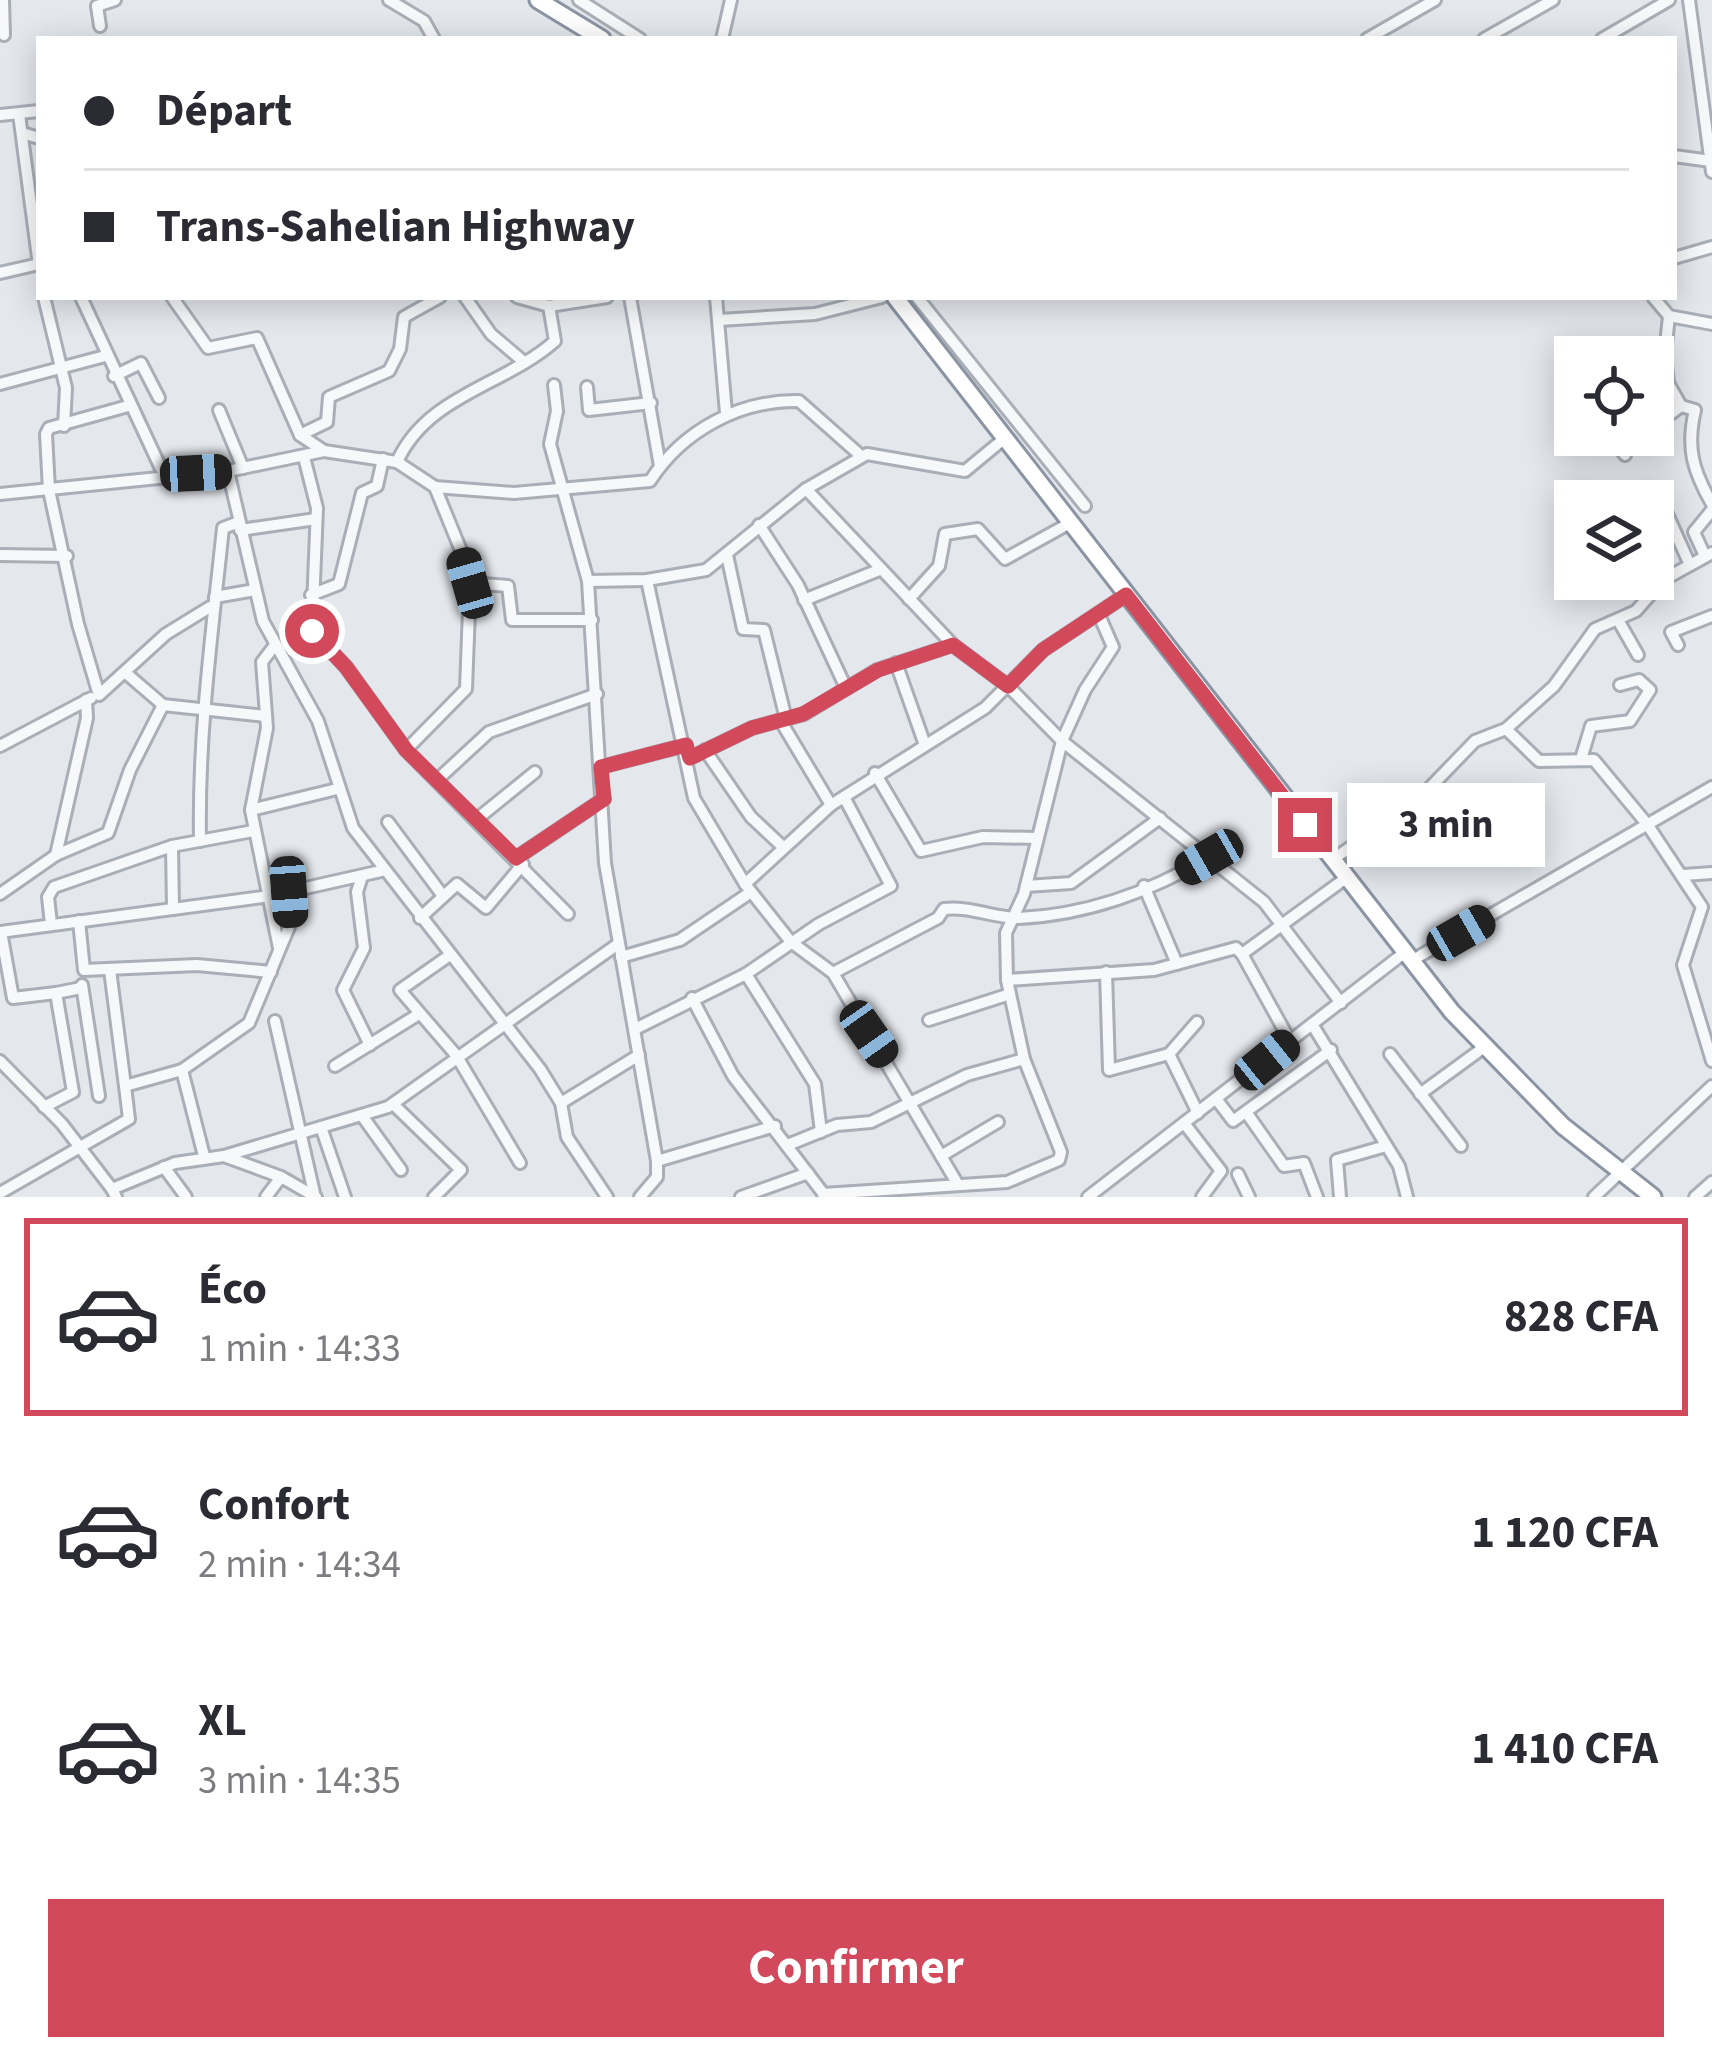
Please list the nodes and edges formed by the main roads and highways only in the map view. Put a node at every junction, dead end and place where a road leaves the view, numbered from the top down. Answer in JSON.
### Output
{"nodes":[{"id":1,"x":538,"y":0,"type":"edge"},
{"id":2,"x":577,"y":32,"type":"edge"},
{"id":3,"x":897,"y":300,"type":"edge"},
{"id":4,"x":1653,"y":1197,"type":"edge"}],
"edges":[{"from":1,"to":2,"type":"highway"},
{"from":3,"to":4,"type":"highway"}]}
